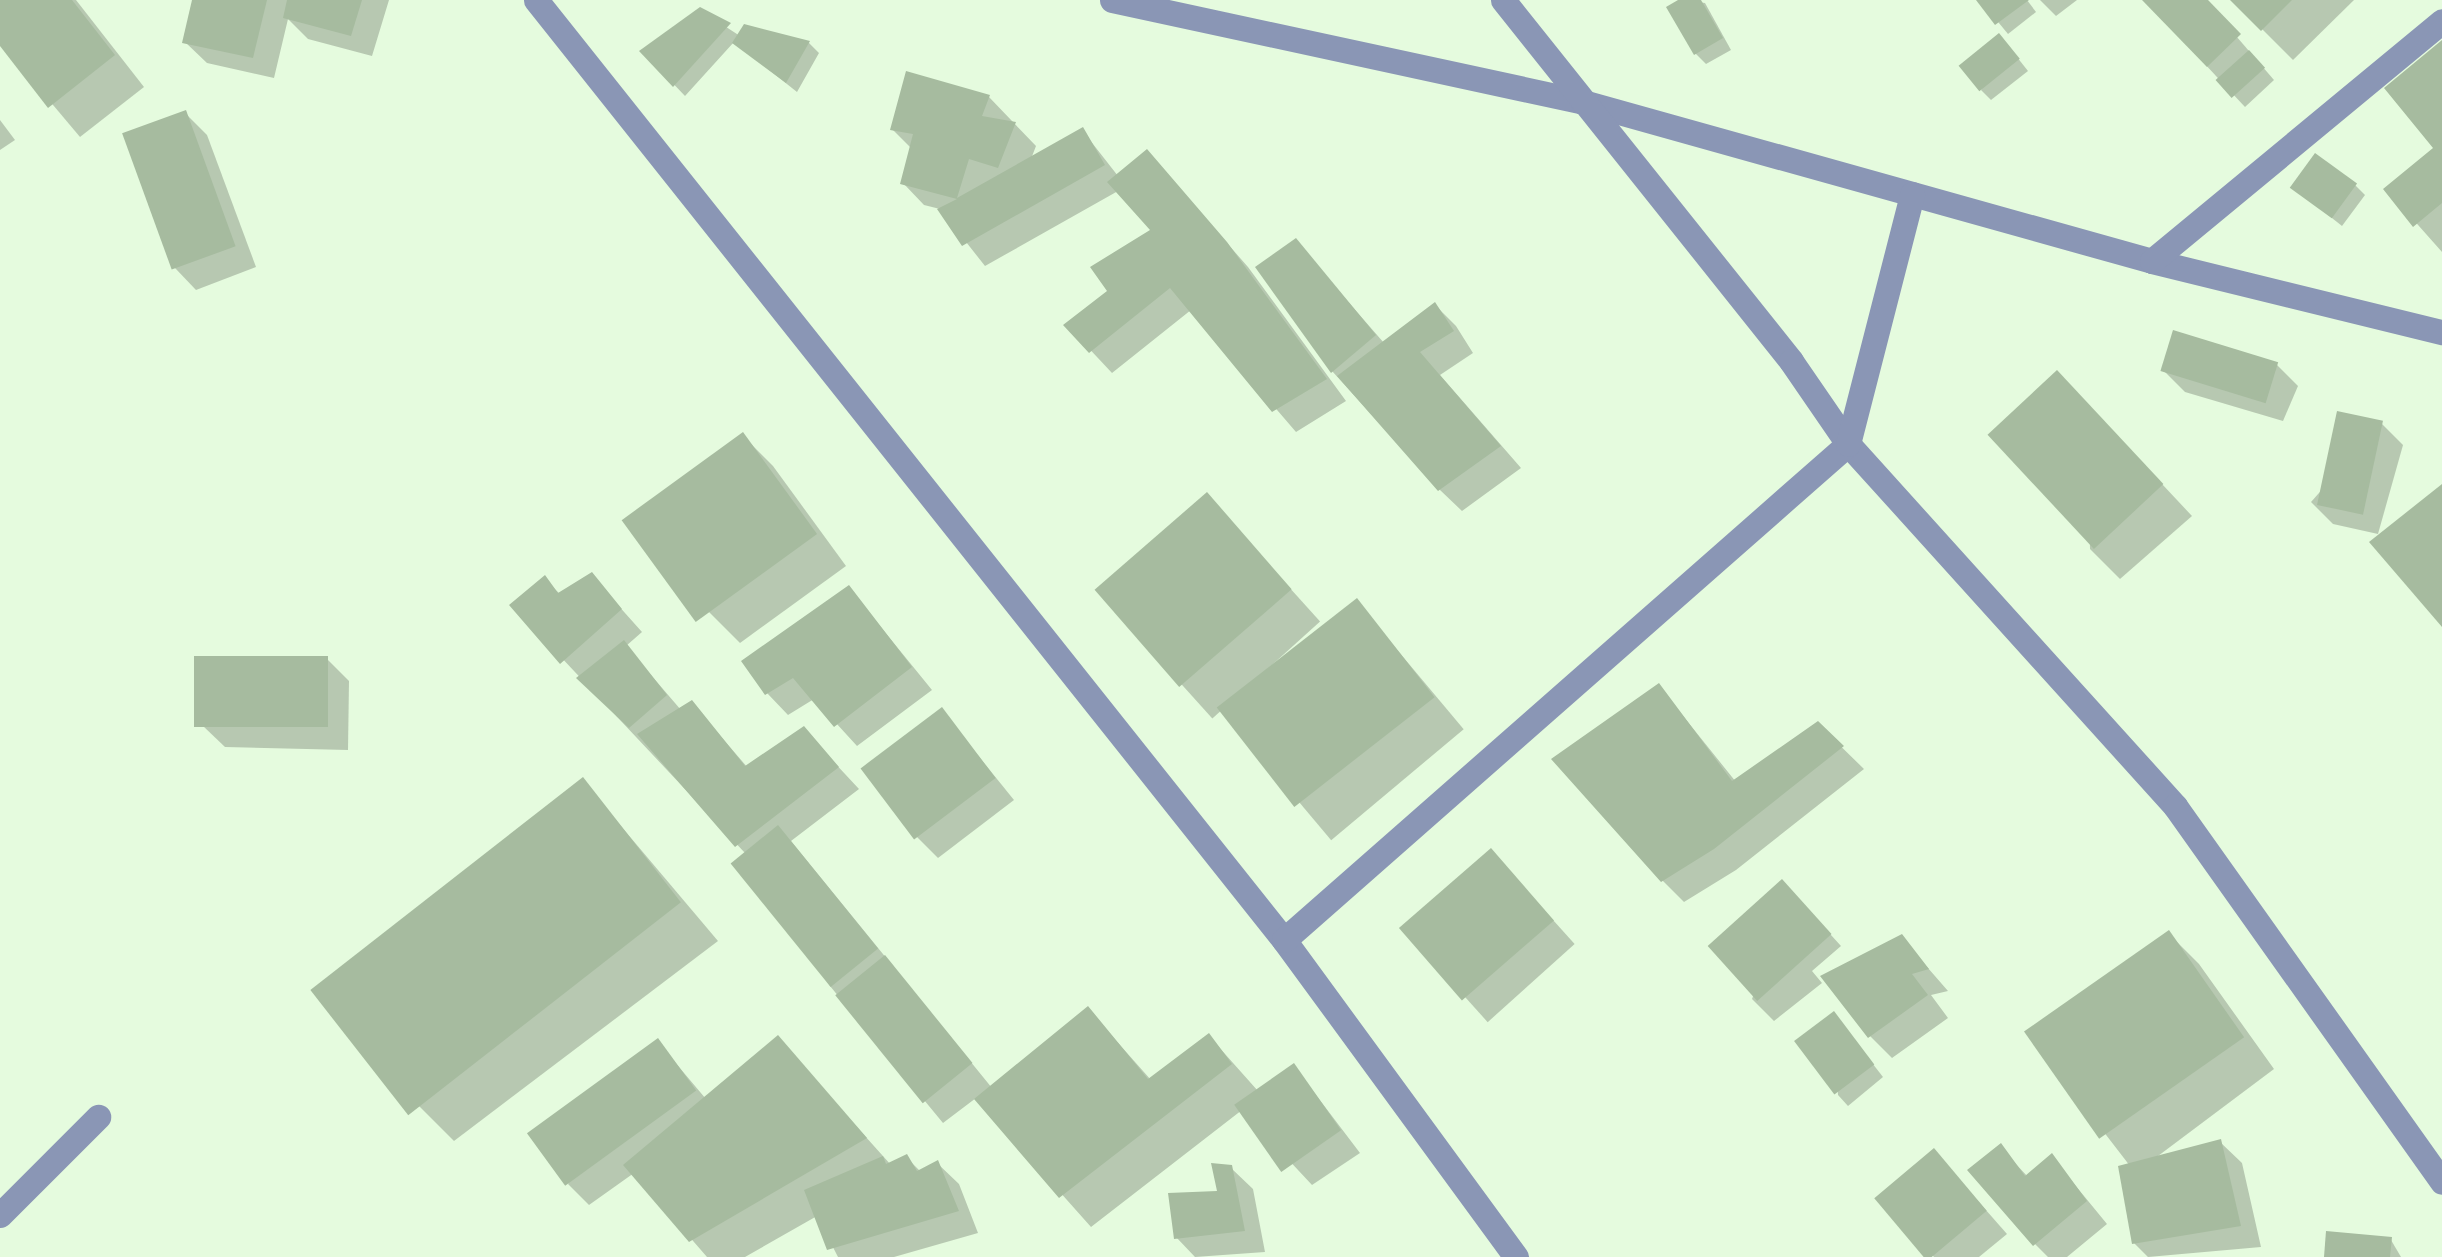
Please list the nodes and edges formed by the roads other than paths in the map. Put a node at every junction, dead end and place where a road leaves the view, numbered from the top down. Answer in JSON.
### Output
{"nodes":[{"id":1,"x":536,"y":0,"type":"edge"},
{"id":2,"x":1112,"y":0,"type":"edge"},
{"id":3,"x":1503,"y":0,"type":"edge"},
{"id":4,"x":2442,"y":21,"type":"edge"},
{"id":5,"x":1583,"y":102,"type":"junction"},
{"id":6,"x":1912,"y":194,"type":"junction"},
{"id":7,"x":2152,"y":261,"type":"junction"},
{"id":8,"x":2442,"y":332,"type":"edge"},
{"id":9,"x":1848,"y":444,"type":"junction"},
{"id":10,"x":1284,"y":940,"type":"junction"},
{"id":11,"x":98,"y":1118,"type":"dead end"},
{"id":12,"x":2442,"y":1182,"type":"edge"},
{"id":13,"x":0,"y":1215,"type":"edge"},
{"id":14,"x":1516,"y":1257,"type":"edge"}],
"edges":[{"from":1,"to":10,"type":"street"},
{"from":2,"to":5,"type":"street"},
{"from":3,"to":5,"type":"street"},
{"from":4,"to":7,"type":"street"},
{"from":5,"to":6,"type":"street"},
{"from":5,"to":9,"type":"street"},
{"from":6,"to":7,"type":"street"},
{"from":6,"to":9,"type":"street"},
{"from":7,"to":8,"type":"street"},
{"from":9,"to":10,"type":"street"},
{"from":9,"to":12,"type":"street"},
{"from":10,"to":14,"type":"street"},
{"from":11,"to":13,"type":"street"}]}
